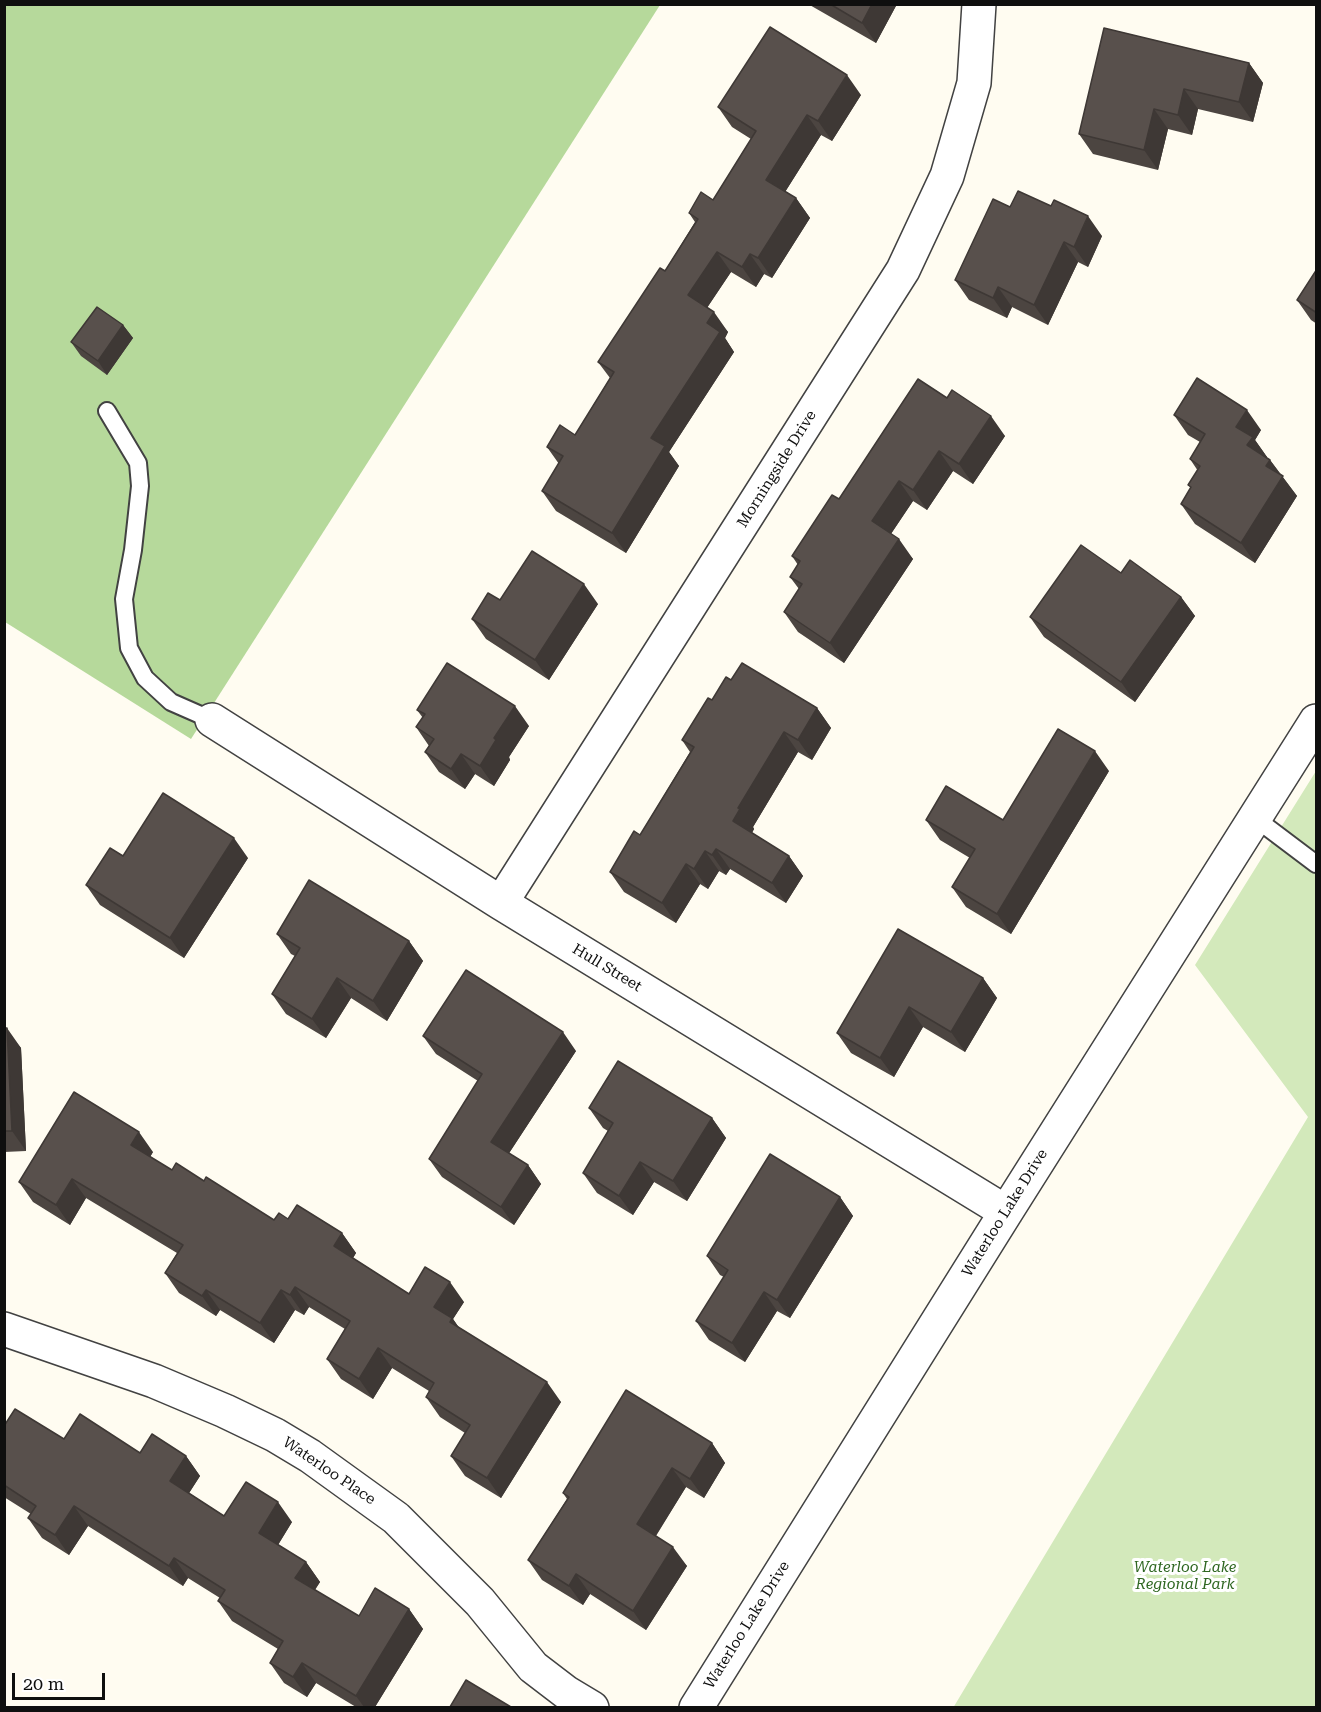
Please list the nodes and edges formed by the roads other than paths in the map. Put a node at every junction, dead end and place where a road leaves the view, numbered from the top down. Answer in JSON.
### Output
{"nodes":[{"id":1,"x":979,"y":4,"type":"edge"},
{"id":2,"x":107,"y":411,"type":"dead end"},
{"id":3,"x":212,"y":720,"type":"joint"},
{"id":4,"x":1317,"y":721,"type":"edge"},
{"id":5,"x":1256,"y":818,"type":"junction"},
{"id":6,"x":1317,"y":864,"type":"edge"},
{"id":7,"x":501,"y":903,"type":"junction"},
{"id":8,"x":1006,"y":1212,"type":"junction"},
{"id":9,"x":4,"y":1329,"type":"edge"},
{"id":10,"x":592,"y":1707,"type":"edge"},
{"id":11,"x":696,"y":1707,"type":"edge"}],
"edges":[{"from":1,"to":7,"type":"street","name":"Morningside Drive"},
{"from":2,"to":3,"type":"lane"},
{"from":3,"to":7,"type":"street","name":"Hull Street"},
{"from":4,"to":5,"type":"street","name":"Waterloo Lake Drive"},
{"from":5,"to":6,"type":"lane"},
{"from":5,"to":8,"type":"street","name":"Waterloo Lake Drive"},
{"from":7,"to":8,"type":"street","name":"Hull Street"},
{"from":8,"to":11,"type":"street","name":"Waterloo Lake Drive"},
{"from":9,"to":10,"type":"street","name":"Waterloo Place"}]}
